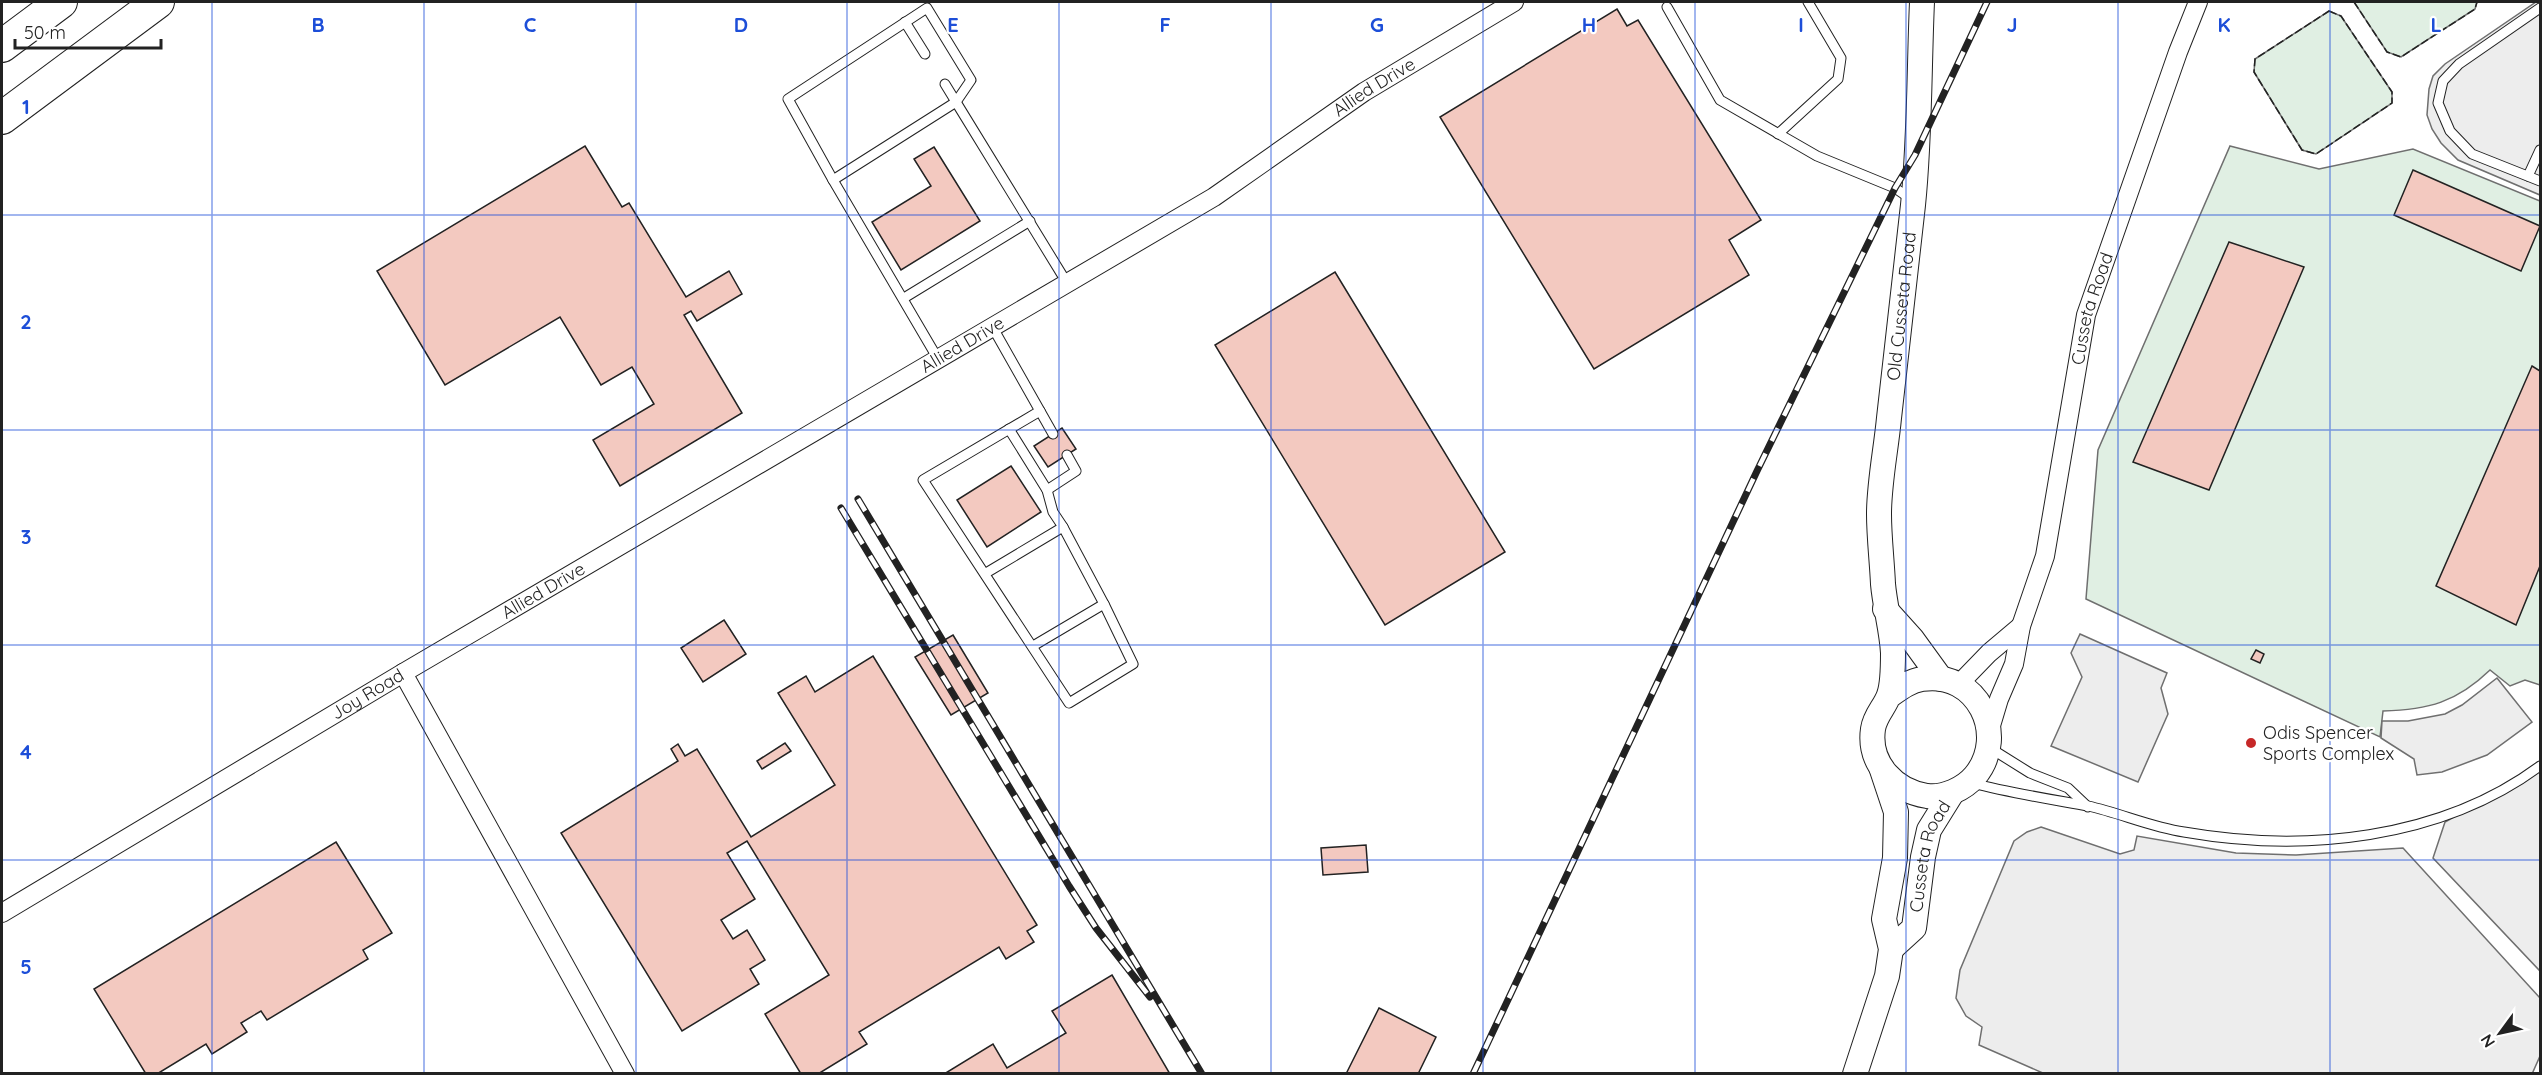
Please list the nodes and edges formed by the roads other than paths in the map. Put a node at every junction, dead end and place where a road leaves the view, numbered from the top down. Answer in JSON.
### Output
{"nodes":[{"id":1,"x":61,"y":2,"type":"edge"},
{"id":2,"x":158,"y":2,"type":"edge"},
{"id":3,"x":1514,"y":2,"type":"edge"},
{"id":4,"x":1808,"y":2,"type":"edge"},
{"id":5,"x":1922,"y":2,"type":"edge"},
{"id":6,"x":2198,"y":2,"type":"edge"},
{"id":7,"x":1667,"y":7,"type":"dead end"},
{"id":8,"x":2541,"y":8,"type":"edge"},
{"id":9,"x":905,"y":22,"type":"junction"},
{"id":10,"x":2,"y":46,"type":"edge"},
{"id":11,"x":926,"y":54,"type":"dead end"},
{"id":12,"x":945,"y":84,"type":"dead end"},
{"id":13,"x":956,"y":102,"type":"junction"},
{"id":14,"x":2,"y":118,"type":"edge"},
{"id":15,"x":1778,"y":134,"type":"junction"},
{"id":16,"x":2541,"y":150,"type":"edge"},
{"id":17,"x":2528,"y":176,"type":"junction"},
{"id":18,"x":833,"y":180,"type":"junction"},
{"id":19,"x":2541,"y":181,"type":"edge"},
{"id":20,"x":1913,"y":201,"type":"junction"},
{"id":21,"x":1030,"y":221,"type":"junction"},
{"id":22,"x":1067,"y":284,"type":"junction"},
{"id":23,"x":904,"y":298,"type":"junction"},
{"id":24,"x":993,"y":327,"type":"junction"},
{"id":25,"x":938,"y":359,"type":"junction"},
{"id":26,"x":1040,"y":411,"type":"junction"},
{"id":27,"x":1009,"y":429,"type":"junction"},
{"id":28,"x":1053,"y":434,"type":"dead end"},
{"id":29,"x":1066,"y":455,"type":"dead end"},
{"id":30,"x":1047,"y":490,"type":"junction"},
{"id":31,"x":1063,"y":527,"type":"junction"},
{"id":32,"x":986,"y":573,"type":"junction"},
{"id":33,"x":1104,"y":604,"type":"junction"},
{"id":34,"x":1885,"y":609,"type":"junction"},
{"id":35,"x":2021,"y":626,"type":"junction"},
{"id":36,"x":1033,"y":646,"type":"junction"},
{"id":37,"x":403,"y":673,"type":"junction"},
{"id":38,"x":1949,"y":682,"type":"junction"},
{"id":39,"x":1889,"y":696,"type":"junction"},
{"id":40,"x":1990,"y":739,"type":"junction"},
{"id":41,"x":2541,"y":766,"type":"edge"},
{"id":42,"x":1881,"y":768,"type":"junction"},
{"id":43,"x":1961,"y":788,"type":"junction"},
{"id":44,"x":2088,"y":807,"type":"junction"},
{"id":45,"x":2,"y":913,"type":"edge"},
{"id":46,"x":1891,"y":949,"type":"junction"},
{"id":47,"x":625,"y":1074,"type":"edge"},
{"id":48,"x":1855,"y":1074,"type":"edge"}],
"edges":[{"from":1,"to":10,"type":"highway"},
{"from":2,"to":14,"type":"highway"},
{"from":3,"to":22,"type":"street","name":"Allied Drive"},
{"from":4,"to":15,"type":"lane"},
{"from":5,"to":20,"type":"street","name":"Old Cusseta Road"},
{"from":6,"to":35,"type":"street","name":"Cusseta Road"},
{"from":7,"to":15,"type":"lane"},
{"from":8,"to":17,"type":"lane"},
{"from":9,"to":11,"type":"lane"},
{"from":9,"to":13,"type":"lane"},
{"from":9,"to":18,"type":"lane"},
{"from":12,"to":13,"type":"lane"},
{"from":13,"to":18,"type":"lane"},
{"from":13,"to":21,"type":"lane"},
{"from":15,"to":20,"type":"lane"},
{"from":16,"to":17,"type":"lane"},
{"from":17,"to":19,"type":"lane"},
{"from":18,"to":23,"type":"lane"},
{"from":20,"to":34,"type":"street","name":"Old Cusseta Road"},
{"from":21,"to":22,"type":"lane"},
{"from":21,"to":23,"type":"lane"},
{"from":22,"to":24,"type":"street","name":"Allied Drive"},
{"from":23,"to":25,"type":"lane"},
{"from":24,"to":25,"type":"street","name":"Allied Drive"},
{"from":24,"to":26,"type":"lane"},
{"from":25,"to":37,"type":"street","name":"Allied Drive"},
{"from":26,"to":27,"type":"lane"},
{"from":26,"to":28,"type":"lane"},
{"from":27,"to":30,"type":"lane"},
{"from":27,"to":32,"type":"lane"},
{"from":29,"to":30,"type":"lane"},
{"from":30,"to":31,"type":"lane"},
{"from":31,"to":32,"type":"lane"},
{"from":31,"to":33,"type":"lane"},
{"from":32,"to":36,"type":"lane"},
{"from":33,"to":36,"type":"lane"},
{"from":33,"to":36,"type":"lane"},
{"from":34,"to":38,"type":"street"},
{"from":34,"to":39,"type":"street","name":"Old Cusseta Road"},
{"from":35,"to":38,"type":"street"},
{"from":35,"to":40,"type":"street","name":"Cusseta Road"},
{"from":37,"to":45,"type":"street","name":"Joy Road"},
{"from":37,"to":47,"type":"street","name":"Joy Road"},
{"from":38,"to":39,"type":"street"},
{"from":38,"to":40,"type":"street"},
{"from":39,"to":42,"type":"street","name":"Cusseta Road"},
{"from":40,"to":43,"type":"street","name":"Cusseta Road"},
{"from":40,"to":44,"type":"lane"},
{"from":41,"to":44,"type":"lane"},
{"from":42,"to":43,"type":"street","name":"Cusseta Road"},
{"from":42,"to":46,"type":"street","name":"Cusseta Road"},
{"from":43,"to":44,"type":"lane"},
{"from":43,"to":46,"type":"street","name":"Cusseta Road"},
{"from":46,"to":48,"type":"street","name":"Cusseta Road"}]}
